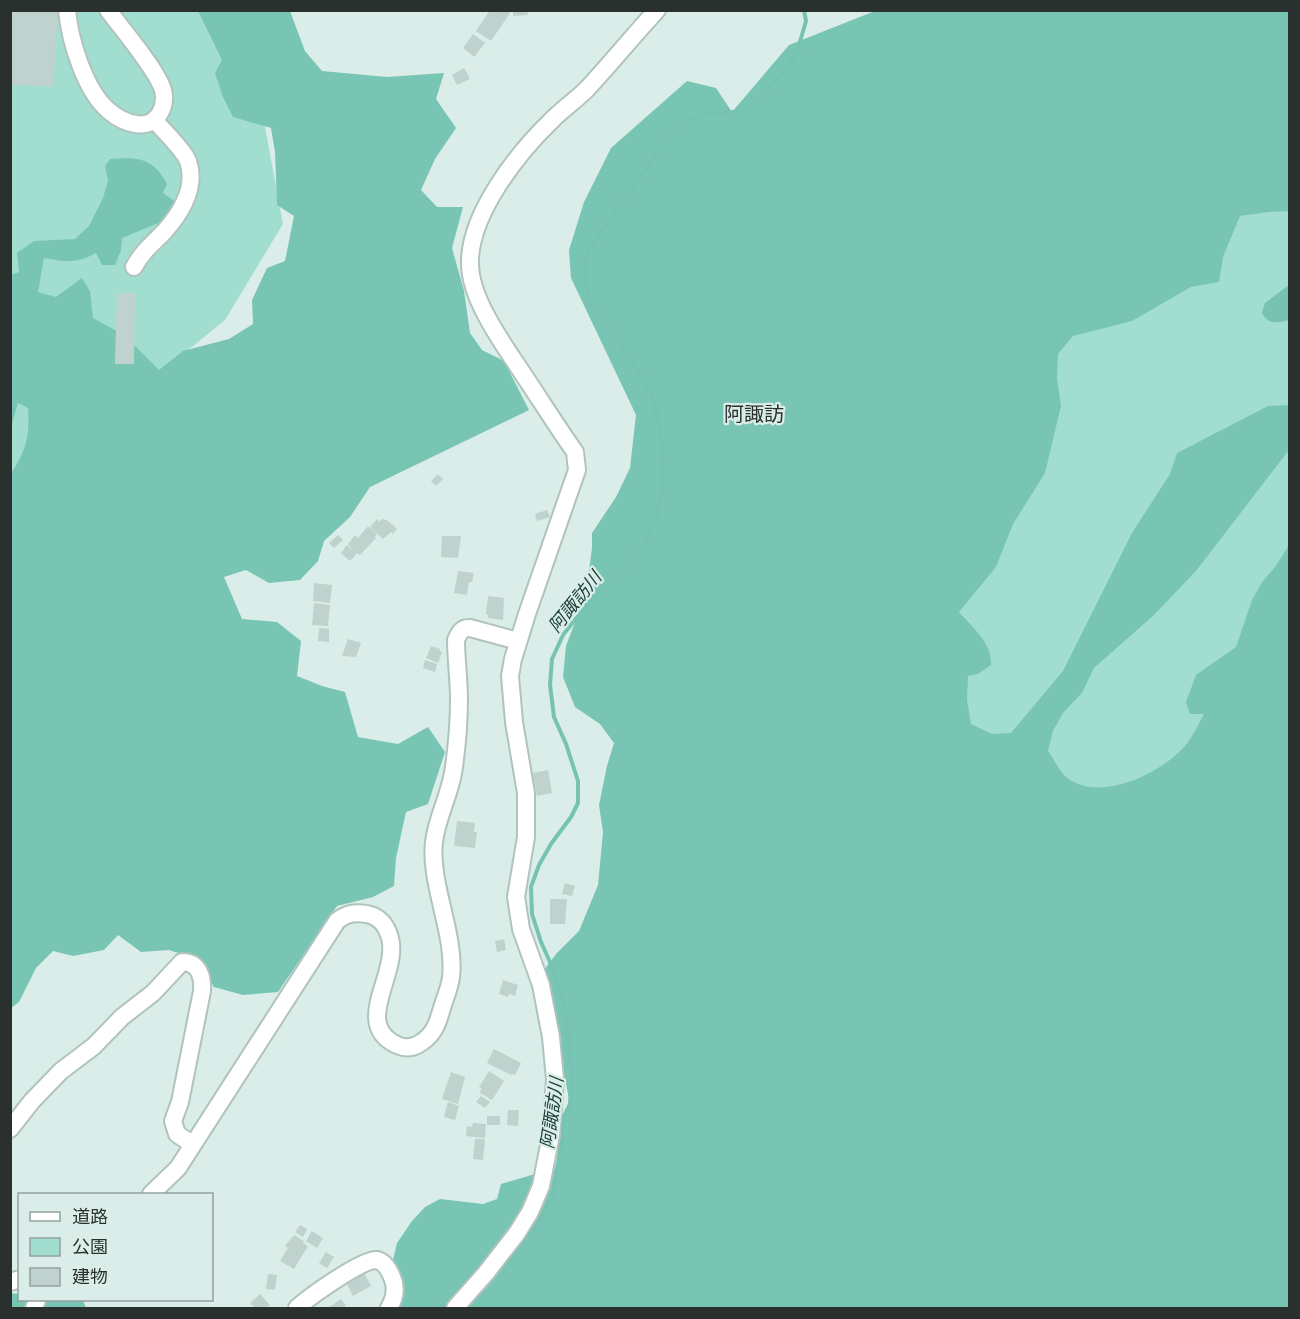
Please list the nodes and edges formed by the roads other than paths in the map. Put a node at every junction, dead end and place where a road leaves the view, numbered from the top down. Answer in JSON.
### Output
{"nodes":[{"id":1,"x":67,"y":10,"type":"edge"},
{"id":2,"x":108,"y":10,"type":"edge"},
{"id":3,"x":657,"y":10,"type":"edge"},
{"id":4,"x":155,"y":121,"type":"junction"},
{"id":5,"x":134,"y":267,"type":"dead end"},
{"id":6,"x":518,"y":641,"type":"junction"},
{"id":7,"x":10,"y":1129,"type":"edge"},
{"id":8,"x":192,"y":1144,"type":"junction"},
{"id":9,"x":152,"y":1193,"type":"edge"},
{"id":10,"x":297,"y":1308,"type":"edge"},
{"id":11,"x":389,"y":1308,"type":"edge"},
{"id":12,"x":455,"y":1308,"type":"edge"}],
"edges":[{"from":1,"to":4,"type":"street"},
{"from":2,"to":4,"type":"street"},
{"from":3,"to":6,"type":"street"},
{"from":4,"to":5,"type":"street"},
{"from":6,"to":8,"type":"street"},
{"from":6,"to":12,"type":"street"},
{"from":7,"to":8,"type":"street"},
{"from":8,"to":9,"type":"street"},
{"from":10,"to":11,"type":"street"}]}
